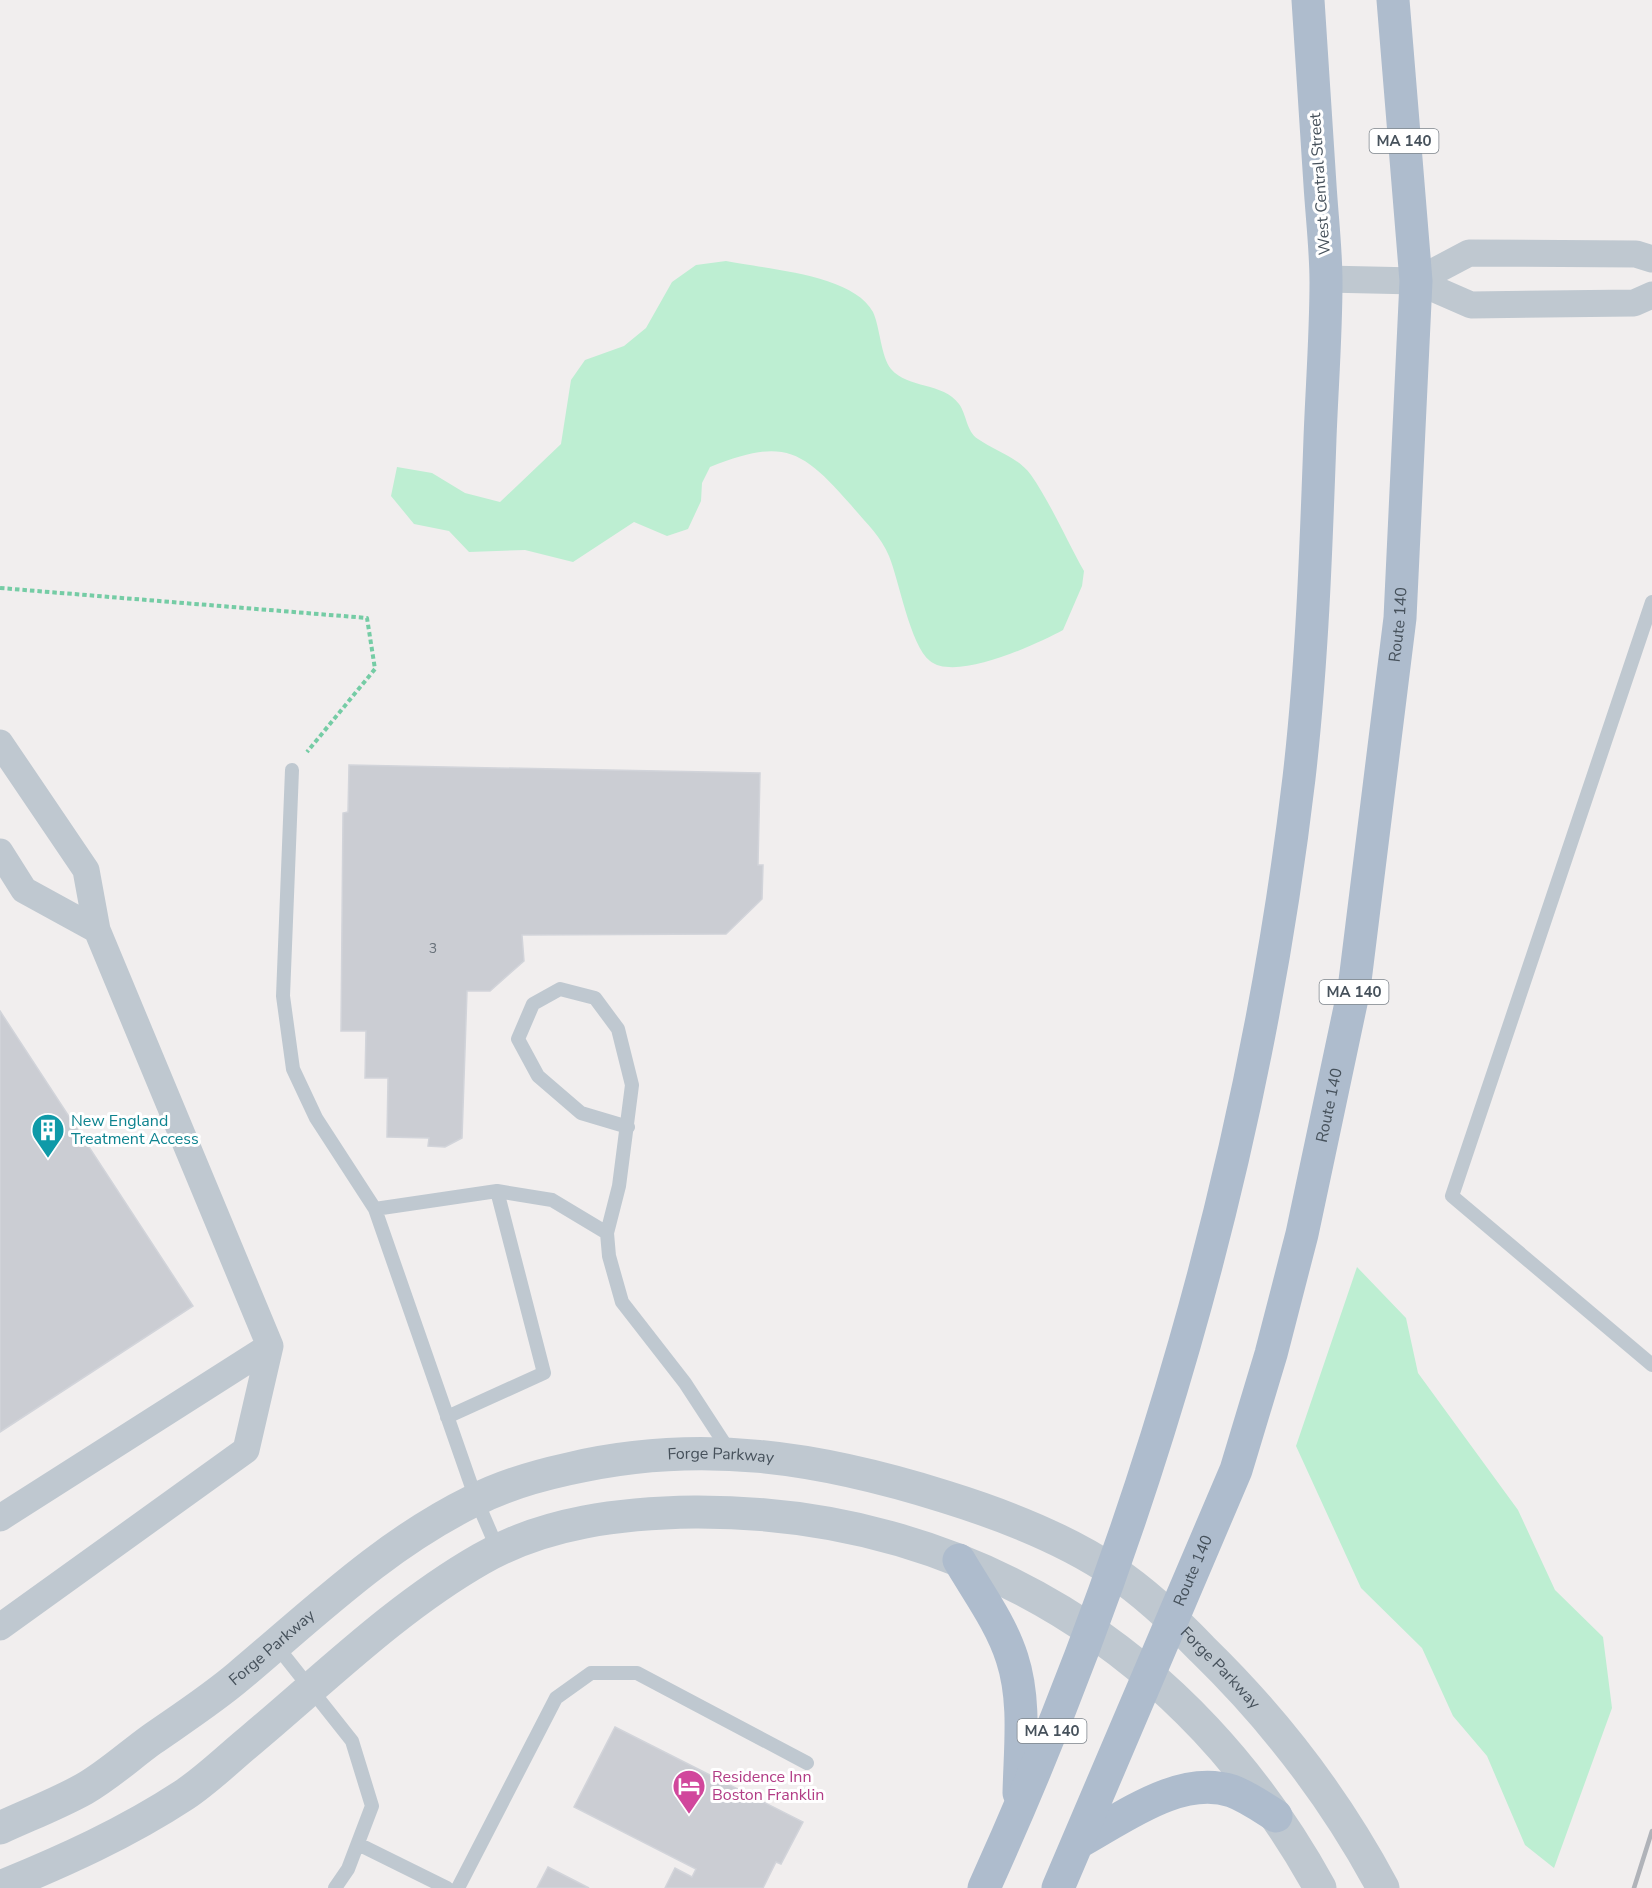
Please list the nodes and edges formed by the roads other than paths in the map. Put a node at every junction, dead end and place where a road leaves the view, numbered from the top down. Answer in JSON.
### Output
{"nodes":[{"id":1,"x":1308,"y":0,"type":"edge"},
{"id":2,"x":1393,"y":0,"type":"edge"},
{"id":3,"x":1652,"y":259,"type":"edge"},
{"id":4,"x":1326,"y":279,"type":"junction"},
{"id":5,"x":1416,"y":281,"type":"junction"},
{"id":6,"x":1652,"y":295,"type":"edge"},
{"id":7,"x":1652,"y":602,"type":"edge"},
{"id":8,"x":1638,"y":646,"type":"junction"},
{"id":9,"x":1652,"y":651,"type":"edge"},
{"id":10,"x":0,"y":743,"type":"edge"},
{"id":11,"x":292,"y":770,"type":"road end"},
{"id":12,"x":0,"y":852,"type":"edge"},
{"id":13,"x":96,"y":930,"type":"junction"},
{"id":14,"x":628,"y":1127,"type":"junction"},
{"id":15,"x":497,"y":1191,"type":"junction"},
{"id":16,"x":375,"y":1209,"type":"junction"},
{"id":17,"x":607,"y":1233,"type":"junction"},
{"id":18,"x":270,"y":1346,"type":"junction"},
{"id":19,"x":1652,"y":1365,"type":"edge"},
{"id":20,"x":447,"y":1418,"type":"junction"},
{"id":21,"x":731,"y":1453,"type":"junction"},
{"id":22,"x":476,"y":1499,"type":"junction"},
{"id":23,"x":0,"y":1518,"type":"edge"},
{"id":24,"x":498,"y":1550,"type":"junction"},
{"id":25,"x":959,"y":1560,"type":"junction"},
{"id":26,"x":1114,"y":1572,"type":"junction"},
{"id":27,"x":1173,"y":1620,"type":"junction"},
{"id":28,"x":0,"y":1627,"type":"edge"},
{"id":29,"x":1092,"y":1630,"type":"junction"},
{"id":30,"x":275,"y":1644,"type":"junction"},
{"id":31,"x":1149,"y":1674,"type":"junction"},
{"id":32,"x":310,"y":1689,"type":"junction"},
{"id":33,"x":807,"y":1763,"type":"dead end"},
{"id":34,"x":1018,"y":1815,"type":"junction"},
{"id":35,"x":1276,"y":1816,"type":"junction"},
{"id":36,"x":0,"y":1828,"type":"edge"},
{"id":37,"x":1079,"y":1842,"type":"junction"},
{"id":38,"x":358,"y":1844,"type":"junction"},
{"id":39,"x":0,"y":1887,"type":"edge"},
{"id":40,"x":336,"y":1888,"type":"edge"},
{"id":41,"x":447,"y":1888,"type":"edge"},
{"id":42,"x":458,"y":1888,"type":"edge"},
{"id":43,"x":984,"y":1888,"type":"edge"},
{"id":44,"x":1058,"y":1888,"type":"edge"},
{"id":45,"x":1320,"y":1888,"type":"edge"},
{"id":46,"x":1383,"y":1888,"type":"edge"}],
"edges":[{"from":1,"to":4,"type":"main road","name":"West Central Street","number":"MA 140"},
{"from":2,"to":5,"type":"main road","number":"MA 140"},
{"from":3,"to":5,"type":"street","name":"West Central Street"},
{"from":4,"to":5,"type":"street","name":"West Central Street"},
{"from":4,"to":26,"type":"main road","number":"MA 140"},
{"from":5,"to":6,"type":"street","name":"West Central Street"},
{"from":5,"to":27,"type":"main road","name":"Route 140","number":"MA 140"},
{"from":7,"to":8,"type":"lane"},
{"from":8,"to":9,"type":"lane"},
{"from":8,"to":19,"type":"lane"},
{"from":10,"to":13,"type":"street"},
{"from":11,"to":16,"type":"lane"},
{"from":12,"to":13,"type":"street"},
{"from":13,"to":18,"type":"street"},
{"from":14,"to":14,"type":"lane"},
{"from":14,"to":17,"type":"lane"},
{"from":15,"to":16,"type":"lane"},
{"from":15,"to":17,"type":"lane"},
{"from":15,"to":20,"type":"lane"},
{"from":16,"to":20,"type":"lane"},
{"from":17,"to":21,"type":"lane"},
{"from":18,"to":23,"type":"street"},
{"from":18,"to":28,"type":"street"},
{"from":20,"to":22,"type":"lane"},
{"from":21,"to":22,"type":"street","name":"Forge Parkway"},
{"from":21,"to":26,"type":"street","name":"Forge Parkway"},
{"from":22,"to":24,"type":"lane"},
{"from":22,"to":30,"type":"street","name":"Forge Parkway"},
{"from":24,"to":25,"type":"street"},
{"from":24,"to":32,"type":"street"},
{"from":25,"to":29,"type":"street"},
{"from":25,"to":34,"type":"main road"},
{"from":26,"to":27,"type":"street","name":"Forge Parkway"},
{"from":26,"to":29,"type":"main road","number":"MA 140"},
{"from":27,"to":31,"type":"main road","name":"Route 140","number":"MA 140"},
{"from":27,"to":46,"type":"street","name":"Forge Parkway"},
{"from":29,"to":31,"type":"street"},
{"from":29,"to":34,"type":"main road","number":"MA 140"},
{"from":30,"to":32,"type":"lane"},
{"from":30,"to":36,"type":"street","name":"Forge Parkway"},
{"from":31,"to":35,"type":"street"},
{"from":31,"to":37,"type":"main road","name":"Route 140","number":"MA 140"},
{"from":32,"to":38,"type":"lane"},
{"from":32,"to":39,"type":"street"},
{"from":33,"to":42,"type":"lane"},
{"from":34,"to":43,"type":"main road","number":"MA 140"},
{"from":35,"to":37,"type":"main road"},
{"from":35,"to":45,"type":"street"},
{"from":37,"to":44,"type":"main road","name":"Route 140","number":"MA 140"},
{"from":38,"to":40,"type":"lane"},
{"from":38,"to":41,"type":"lane"}]}
